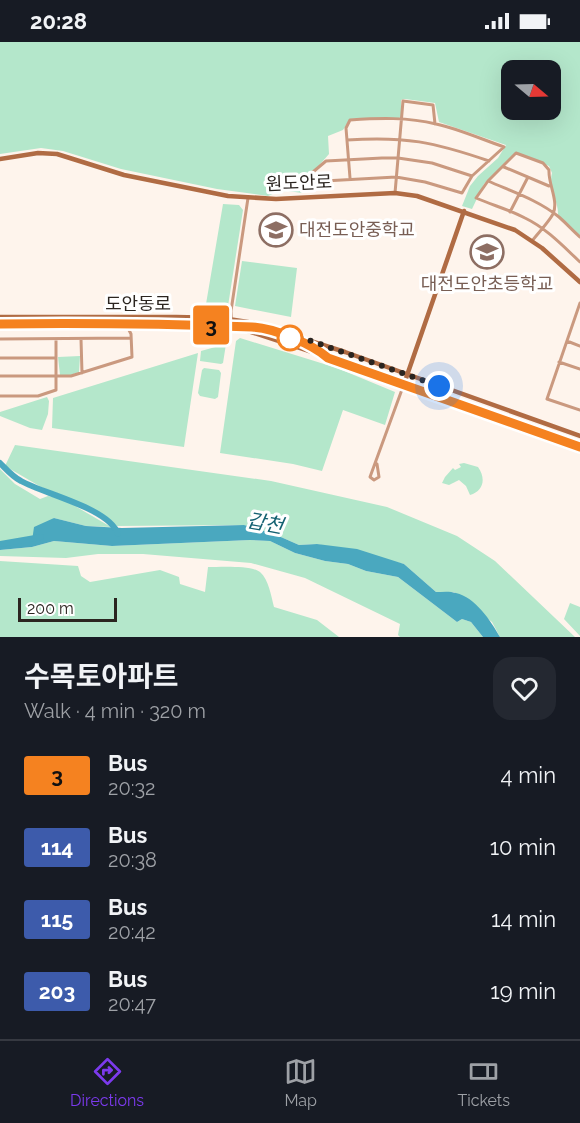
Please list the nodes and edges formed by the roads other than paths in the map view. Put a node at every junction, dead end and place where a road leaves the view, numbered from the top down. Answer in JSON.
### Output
{"nodes":[{"id":1,"x":402,"y":119,"type":"junction"},
{"id":2,"x":435,"y":124,"type":"junction"},
{"id":3,"x":400,"y":138,"type":"junction"},
{"id":4,"x":347,"y":140,"type":"junction"},
{"id":5,"x":398,"y":158,"type":"junction"},
{"id":6,"x":0,"y":159,"type":"edge"},
{"id":7,"x":349,"y":160,"type":"junction"},
{"id":8,"x":489,"y":161,"type":"junction"},
{"id":9,"x":504,"y":167,"type":"junction"},
{"id":10,"x":472,"y":176,"type":"junction"},
{"id":11,"x":396,"y":177,"type":"junction"},
{"id":12,"x":528,"y":177,"type":"junction"},
{"id":13,"x":350,"y":178,"type":"junction"},
{"id":14,"x":488,"y":181,"type":"junction"},
{"id":15,"x":550,"y":186,"type":"junction"},
{"id":16,"x":395,"y":193,"type":"junction"},
{"id":17,"x":519,"y":193,"type":"junction"},
{"id":18,"x":248,"y":198,"type":"junction"},
{"id":19,"x":464,"y":211,"type":"junction"},
{"id":20,"x":510,"y":212,"type":"junction"},
{"id":21,"x":553,"y":213,"type":"junction"},
{"id":22,"x":542,"y":228,"type":"junction"},
{"id":23,"x":580,"y":237,"type":"edge"},
{"id":24,"x":532,"y":241,"type":"junction"},
{"id":25,"x":580,"y":262,"type":"edge"},
{"id":26,"x":580,"y":282,"type":"edge"},
{"id":27,"x":580,"y":304,"type":"edge"},
{"id":28,"x":0,"y":317,"type":"edge"},
{"id":29,"x":231,"y":319,"type":"junction"},
{"id":30,"x":0,"y":324,"type":"edge"},
{"id":31,"x":126,"y":324,"type":"junction"},
{"id":32,"x":137,"y":324,"type":"junction"},
{"id":33,"x":232,"y":327,"type":"junction"},
{"id":34,"x":131,"y":336,"type":"junction"},
{"id":35,"x":0,"y":339,"type":"edge"},
{"id":36,"x":56,"y":339,"type":"junction"},
{"id":37,"x":81,"y":339,"type":"junction"},
{"id":38,"x":567,"y":341,"type":"junction"},
{"id":39,"x":580,"y":345,"type":"edge"},
{"id":40,"x":0,"y":358,"type":"edge"},
{"id":41,"x":56,"y":358,"type":"junction"},
{"id":42,"x":560,"y":362,"type":"junction"},
{"id":43,"x":580,"y":369,"type":"edge"},
{"id":44,"x":82,"y":373,"type":"junction"},
{"id":45,"x":407,"y":375,"type":"junction"},
{"id":46,"x":0,"y":376,"type":"edge"},
{"id":47,"x":56,"y":377,"type":"junction"},
{"id":48,"x":404,"y":384,"type":"junction"},
{"id":49,"x":0,"y":396,"type":"edge"},
{"id":50,"x":580,"y":410,"type":"edge"},
{"id":51,"x":580,"y":436,"type":"edge"},
{"id":52,"x":580,"y":447,"type":"edge"},
{"id":53,"x":377,"y":464,"type":"junction"}],
"edges":[{"from":1,"to":2,"type":"street"},
{"from":1,"to":2,"type":"street"},
{"from":1,"to":3,"type":"street"},
{"from":1,"to":4,"type":"street"},
{"from":2,"to":8,"type":"street"},
{"from":3,"to":4,"type":"street"},
{"from":3,"to":5,"type":"street"},
{"from":3,"to":8,"type":"street"},
{"from":4,"to":7,"type":"street"},
{"from":5,"to":7,"type":"street"},
{"from":5,"to":10,"type":"street"},
{"from":5,"to":11,"type":"street"},
{"from":6,"to":18,"type":"main road","name":"원도안로"},
{"from":7,"to":13,"type":"street"},
{"from":7,"to":13,"type":"street"},
{"from":8,"to":10,"type":"street"},
{"from":9,"to":12,"type":"street"},
{"from":9,"to":14,"type":"street"},
{"from":9,"to":15,"type":"street"},
{"from":10,"to":11,"type":"street"},
{"from":11,"to":13,"type":"street"},
{"from":11,"to":16,"type":"street"},
{"from":12,"to":15,"type":"street"},
{"from":12,"to":17,"type":"street"},
{"from":14,"to":17,"type":"street"},
{"from":14,"to":20,"type":"street"},
{"from":15,"to":21,"type":"street"},
{"from":16,"to":18,"type":"main road","name":"원도안로"},
{"from":16,"to":19,"type":"main road","name":"원도안로"},
{"from":17,"to":20,"type":"street"},
{"from":17,"to":21,"type":"street"},
{"from":18,"to":29,"type":"street"},
{"from":19,"to":24,"type":"main road","name":"원도안로"},
{"from":19,"to":45,"type":"main road"},
{"from":20,"to":22,"type":"street"},
{"from":21,"to":22,"type":"street"},
{"from":21,"to":23,"type":"street"},
{"from":22,"to":24,"type":"street"},
{"from":22,"to":25,"type":"street"},
{"from":24,"to":26,"type":"main road","name":"원도안로"},
{"from":27,"to":38,"type":"street"},
{"from":28,"to":29,"type":"main road","name":"도안동로"},
{"from":29,"to":33,"type":"street"},
{"from":29,"to":45,"type":"main road","name":"도안동로"},
{"from":30,"to":31,"type":"main road","name":"도안동로"},
{"from":31,"to":32,"type":"main road","name":"도안동로"},
{"from":31,"to":34,"type":"street"},
{"from":32,"to":33,"type":"main road","name":"도안동로"},
{"from":32,"to":34,"type":"street"},
{"from":33,"to":48,"type":"main road","name":"도안동로"},
{"from":34,"to":37,"type":"street"},
{"from":34,"to":44,"type":"street"},
{"from":35,"to":36,"type":"street"},
{"from":36,"to":37,"type":"street"},
{"from":36,"to":41,"type":"street"},
{"from":37,"to":44,"type":"street"},
{"from":38,"to":39,"type":"street"},
{"from":38,"to":42,"type":"street"},
{"from":40,"to":41,"type":"street"},
{"from":41,"to":47,"type":"street"},
{"from":42,"to":43,"type":"street"},
{"from":42,"to":50,"type":"street"},
{"from":44,"to":47,"type":"street"},
{"from":45,"to":48,"type":"main road"},
{"from":45,"to":51,"type":"main road","name":"도안동로"},
{"from":46,"to":47,"type":"street"},
{"from":47,"to":49,"type":"street"},
{"from":48,"to":52,"type":"main road","name":"도안동로"},
{"from":48,"to":53,"type":"street"},
{"from":53,"to":53,"type":"street"}]}
